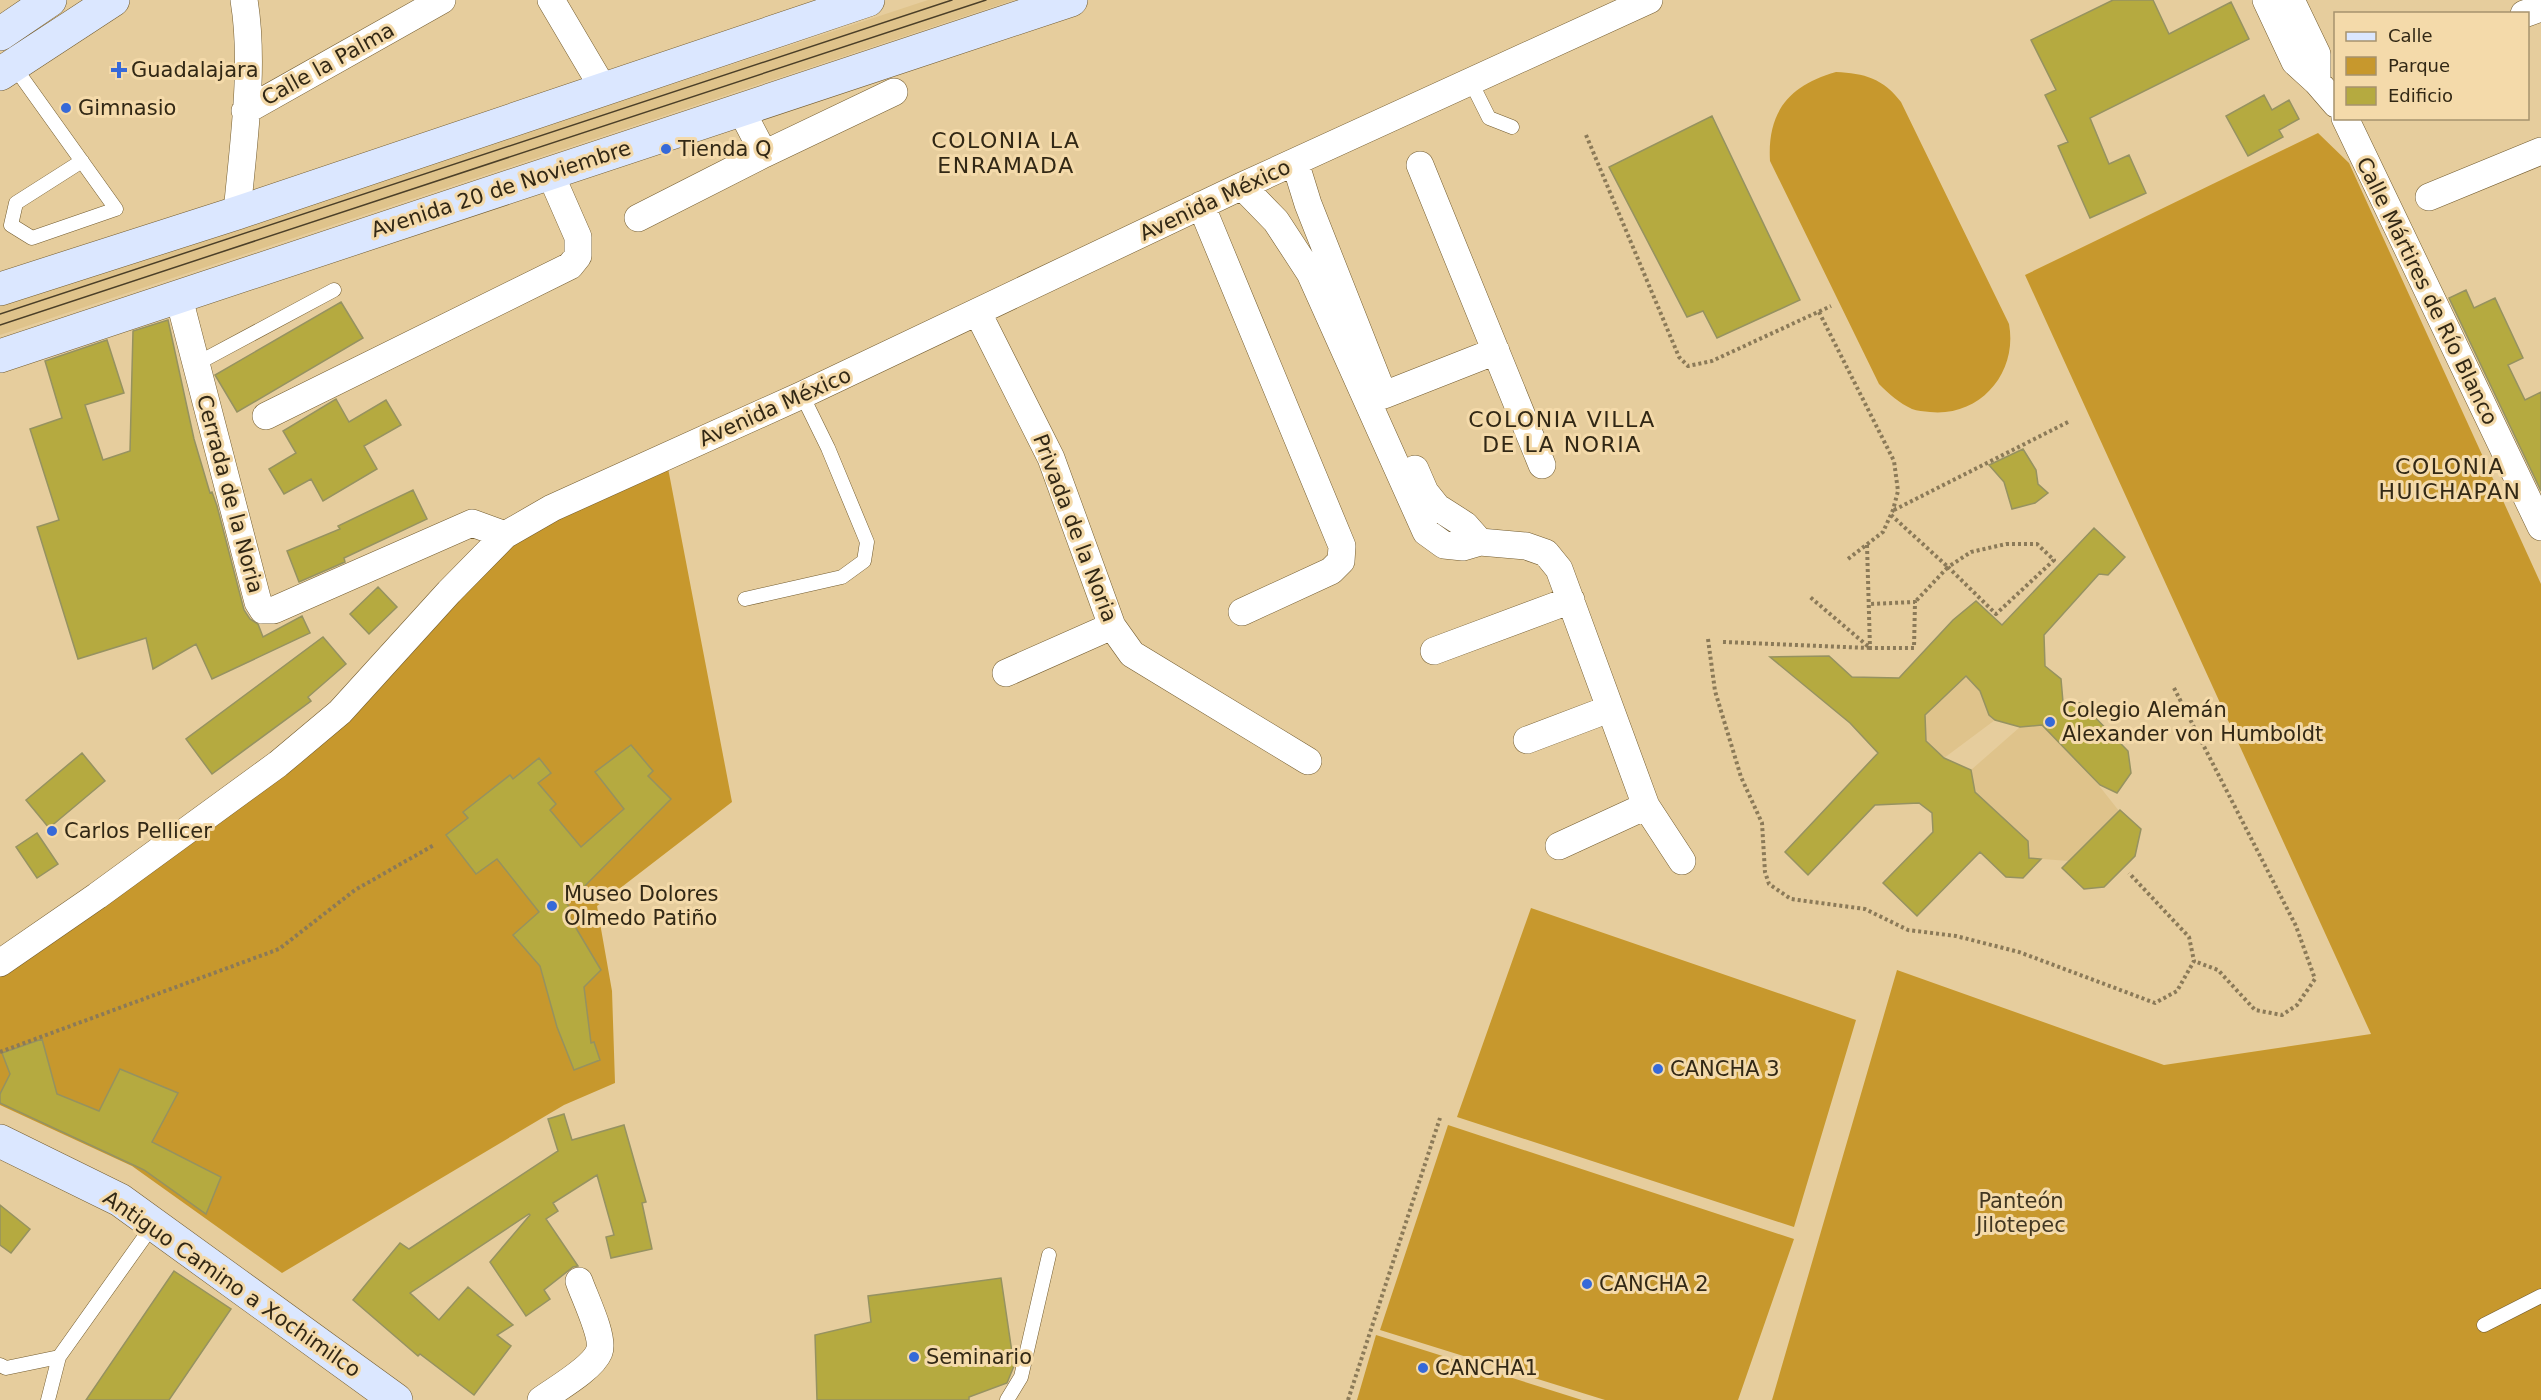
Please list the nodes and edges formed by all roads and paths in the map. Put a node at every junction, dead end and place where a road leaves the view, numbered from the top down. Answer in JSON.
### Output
{"nodes":[{"id":1,"x":50,"y":0,"type":"edge"},
{"id":2,"x":113,"y":0,"type":"edge"},
{"id":3,"x":244,"y":0,"type":"edge"},
{"id":4,"x":442,"y":0,"type":"edge"},
{"id":5,"x":551,"y":0,"type":"edge"},
{"id":6,"x":868,"y":0,"type":"edge"},
{"id":7,"x":1071,"y":0,"type":"edge"},
{"id":8,"x":1649,"y":0,"type":"edge"},
{"id":9,"x":2266,"y":0,"type":"edge"},
{"id":10,"x":2291,"y":0,"type":"edge"},
{"id":11,"x":0,"y":34,"type":"edge"},
{"id":12,"x":7,"y":69,"type":"edge"},
{"id":13,"x":2326,"y":79,"type":"edge"},
{"id":14,"x":1470,"y":80,"type":"junction"},
{"id":15,"x":603,"y":88,"type":"junction"},
{"id":16,"x":894,"y":92,"type":"dead end"},
{"id":17,"x":2334,"y":99,"type":"edge"},
{"id":18,"x":741,"y":110,"type":"junction"},
{"id":19,"x":245,"y":111,"type":"junction"},
{"id":20,"x":2346,"y":120,"type":"edge"},
{"id":21,"x":1512,"y":127,"type":"dead end"},
{"id":22,"x":1586,"y":135,"type":"dead end"},
{"id":23,"x":2541,"y":151,"type":"edge"},
{"id":24,"x":764,"y":154,"type":"junction"},
{"id":25,"x":82,"y":161,"type":"junction"},
{"id":26,"x":1295,"y":162,"type":"junction"},
{"id":27,"x":1420,"y":165,"type":"dead end"},
{"id":28,"x":550,"y":173,"type":"junction"},
{"id":29,"x":1242,"y":186,"type":"junction"},
{"id":30,"x":2429,"y":198,"type":"dead end"},
{"id":31,"x":1202,"y":205,"type":"junction"},
{"id":32,"x":237,"y":213,"type":"junction"},
{"id":33,"x":638,"y":218,"type":"dead end"},
{"id":34,"x":1321,"y":269,"type":"junction"},
{"id":35,"x":0,"y":289,"type":"edge"},
{"id":36,"x":334,"y":290,"type":"dead end"},
{"id":37,"x":179,"y":298,"type":"junction"},
{"id":38,"x":1831,"y":306,"type":"dead end"},
{"id":39,"x":1819,"y":312,"type":"junction"},
{"id":40,"x":978,"y":313,"type":"junction"},
{"id":41,"x":1353,"y":345,"type":"junction"},
{"id":42,"x":1496,"y":351,"type":"junction"},
{"id":43,"x":0,"y":356,"type":"edge"},
{"id":44,"x":196,"y":364,"type":"junction"},
{"id":45,"x":802,"y":395,"type":"junction"},
{"id":46,"x":1384,"y":395,"type":"junction"},
{"id":47,"x":266,"y":416,"type":"dead end"},
{"id":48,"x":2070,"y":421,"type":"dead end"},
{"id":49,"x":1395,"y":443,"type":"junction"},
{"id":50,"x":1542,"y":465,"type":"dead end"},
{"id":51,"x":1892,"y":513,"type":"junction"},
{"id":52,"x":2541,"y":527,"type":"edge"},
{"id":53,"x":505,"y":535,"type":"junction"},
{"id":54,"x":1867,"y":544,"type":"junction"},
{"id":55,"x":1848,"y":559,"type":"dead end"},
{"id":56,"x":1948,"y":567,"type":"junction"},
{"id":57,"x":1810,"y":597,"type":"dead end"},
{"id":58,"x":746,"y":599,"type":"dead end"},
{"id":59,"x":1571,"y":600,"type":"junction"},
{"id":60,"x":1916,"y":602,"type":"junction"},
{"id":61,"x":1869,"y":604,"type":"junction"},
{"id":62,"x":1242,"y":612,"type":"dead end"},
{"id":63,"x":1112,"y":626,"type":"junction"},
{"id":64,"x":1708,"y":639,"type":"dead end"},
{"id":65,"x":1723,"y":642,"type":"dead end"},
{"id":66,"x":1870,"y":648,"type":"junction"},
{"id":67,"x":1434,"y":651,"type":"dead end"},
{"id":68,"x":1006,"y":673,"type":"dead end"},
{"id":69,"x":2174,"y":688,"type":"dead end"},
{"id":70,"x":1610,"y":709,"type":"junction"},
{"id":71,"x":1527,"y":740,"type":"dead end"},
{"id":72,"x":1308,"y":760,"type":"dead end"},
{"id":73,"x":1646,"y":806,"type":"junction"},
{"id":74,"x":434,"y":845,"type":"dead end"},
{"id":75,"x":1559,"y":846,"type":"dead end"},
{"id":76,"x":1682,"y":861,"type":"dead end"},
{"id":77,"x":2129,"y":873,"type":"dead end"},
{"id":78,"x":2194,"y":961,"type":"junction"},
{"id":79,"x":0,"y":963,"type":"edge"},
{"id":80,"x":0,"y":1052,"type":"edge"},
{"id":81,"x":1440,"y":1118,"type":"dead end"},
{"id":82,"x":0,"y":1141,"type":"edge"},
{"id":83,"x":153,"y":1225,"type":"junction"},
{"id":84,"x":1050,"y":1255,"type":"dead end"},
{"id":85,"x":579,"y":1281,"type":"dead end"},
{"id":86,"x":2541,"y":1296,"type":"edge"},
{"id":87,"x":2484,"y":1325,"type":"dead end"},
{"id":88,"x":59,"y":1357,"type":"junction"},
{"id":89,"x":0,"y":1365,"type":"edge"},
{"id":90,"x":48,"y":1400,"type":"edge"},
{"id":91,"x":396,"y":1400,"type":"edge"},
{"id":92,"x":541,"y":1400,"type":"edge"},
{"id":93,"x":1007,"y":1400,"type":"edge"},
{"id":94,"x":1348,"y":1400,"type":"edge"}],
"edges":[{"from":1,"to":11,"type":"main road"},
{"from":2,"to":12,"type":"main road"},
{"from":3,"to":19,"type":"street"},
{"from":4,"to":19,"type":"street","name":"Calle la Palma"},
{"from":5,"to":15,"type":"street"},
{"from":6,"to":15,"type":"main road"},
{"from":7,"to":18,"type":"main road","name":"Avenida 20 de Noviembre"},
{"from":8,"to":14,"type":"street","name":"Avenida México"},
{"from":9,"to":13,"type":"street"},
{"from":10,"to":13,"type":"street"},
{"from":12,"to":25,"type":"lane"},
{"from":13,"to":17,"type":"street"},
{"from":14,"to":21,"type":"lane"},
{"from":14,"to":26,"type":"street","name":"Avenida México"},
{"from":15,"to":32,"type":"main road"},
{"from":16,"to":24,"type":"street"},
{"from":18,"to":24,"type":"street"},
{"from":18,"to":28,"type":"main road","name":"Avenida 20 de Noviembre"},
{"from":19,"to":32,"type":"street"},
{"from":20,"to":52,"type":"street","name":"Calle Mártires de Río Blanco"},
{"from":22,"to":39,"type":"path"},
{"from":23,"to":30,"type":"street"},
{"from":24,"to":33,"type":"street"},
{"from":25,"to":25,"type":"lane"},
{"from":26,"to":29,"type":"street","name":"Avenida México"},
{"from":26,"to":34,"type":"street"},
{"from":27,"to":42,"type":"street"},
{"from":28,"to":37,"type":"main road","name":"Avenida 20 de Noviembre"},
{"from":28,"to":47,"type":"street"},
{"from":29,"to":31,"type":"street","name":"Avenida México"},
{"from":29,"to":34,"type":"street"},
{"from":31,"to":40,"type":"street","name":"Avenida México"},
{"from":31,"to":62,"type":"street"},
{"from":32,"to":35,"type":"main road"},
{"from":34,"to":41,"type":"street"},
{"from":36,"to":44,"type":"lane"},
{"from":37,"to":43,"type":"main road","name":"Avenida 20 de Noviembre"},
{"from":37,"to":44,"type":"street","name":"Cerrada de la Noria"},
{"from":38,"to":39,"type":"path"},
{"from":39,"to":51,"type":"path"},
{"from":40,"to":45,"type":"street","name":"Avenida México"},
{"from":40,"to":63,"type":"street","name":"Privada de la Noria"},
{"from":41,"to":46,"type":"street"},
{"from":41,"to":49,"type":"street"},
{"from":42,"to":46,"type":"street"},
{"from":42,"to":50,"type":"street"},
{"from":44,"to":53,"type":"street","name":"Cerrada de la Noria"},
{"from":45,"to":53,"type":"street","name":"Avenida México"},
{"from":45,"to":58,"type":"lane"},
{"from":46,"to":49,"type":"street"},
{"from":48,"to":51,"type":"path"},
{"from":49,"to":59,"type":"street"},
{"from":51,"to":54,"type":"path"},
{"from":51,"to":56,"type":"path"},
{"from":53,"to":79,"type":"street","name":"Avenida México"},
{"from":54,"to":55,"type":"path"},
{"from":54,"to":61,"type":"path"},
{"from":56,"to":56,"type":"path"},
{"from":56,"to":60,"type":"path"},
{"from":57,"to":66,"type":"path"},
{"from":59,"to":67,"type":"street"},
{"from":59,"to":70,"type":"street"},
{"from":60,"to":61,"type":"path"},
{"from":60,"to":66,"type":"path"},
{"from":61,"to":66,"type":"path"},
{"from":63,"to":68,"type":"street"},
{"from":63,"to":72,"type":"street","name":"Privada de la Noria"},
{"from":64,"to":78,"type":"path"},
{"from":65,"to":66,"type":"path"},
{"from":69,"to":78,"type":"path"},
{"from":70,"to":71,"type":"street"},
{"from":70,"to":73,"type":"street"},
{"from":73,"to":75,"type":"street"},
{"from":73,"to":76,"type":"street"},
{"from":74,"to":80,"type":"path"},
{"from":77,"to":78,"type":"path"},
{"from":81,"to":94,"type":"path"},
{"from":82,"to":83,"type":"main road","name":"Antiguo Camino a Xochimilco"},
{"from":83,"to":88,"type":"lane"},
{"from":83,"to":91,"type":"main road","name":"Antiguo Camino a Xochimilco"},
{"from":84,"to":93,"type":"lane"},
{"from":85,"to":92,"type":"street"},
{"from":86,"to":87,"type":"lane"},
{"from":88,"to":89,"type":"lane"},
{"from":88,"to":90,"type":"lane"}]}
